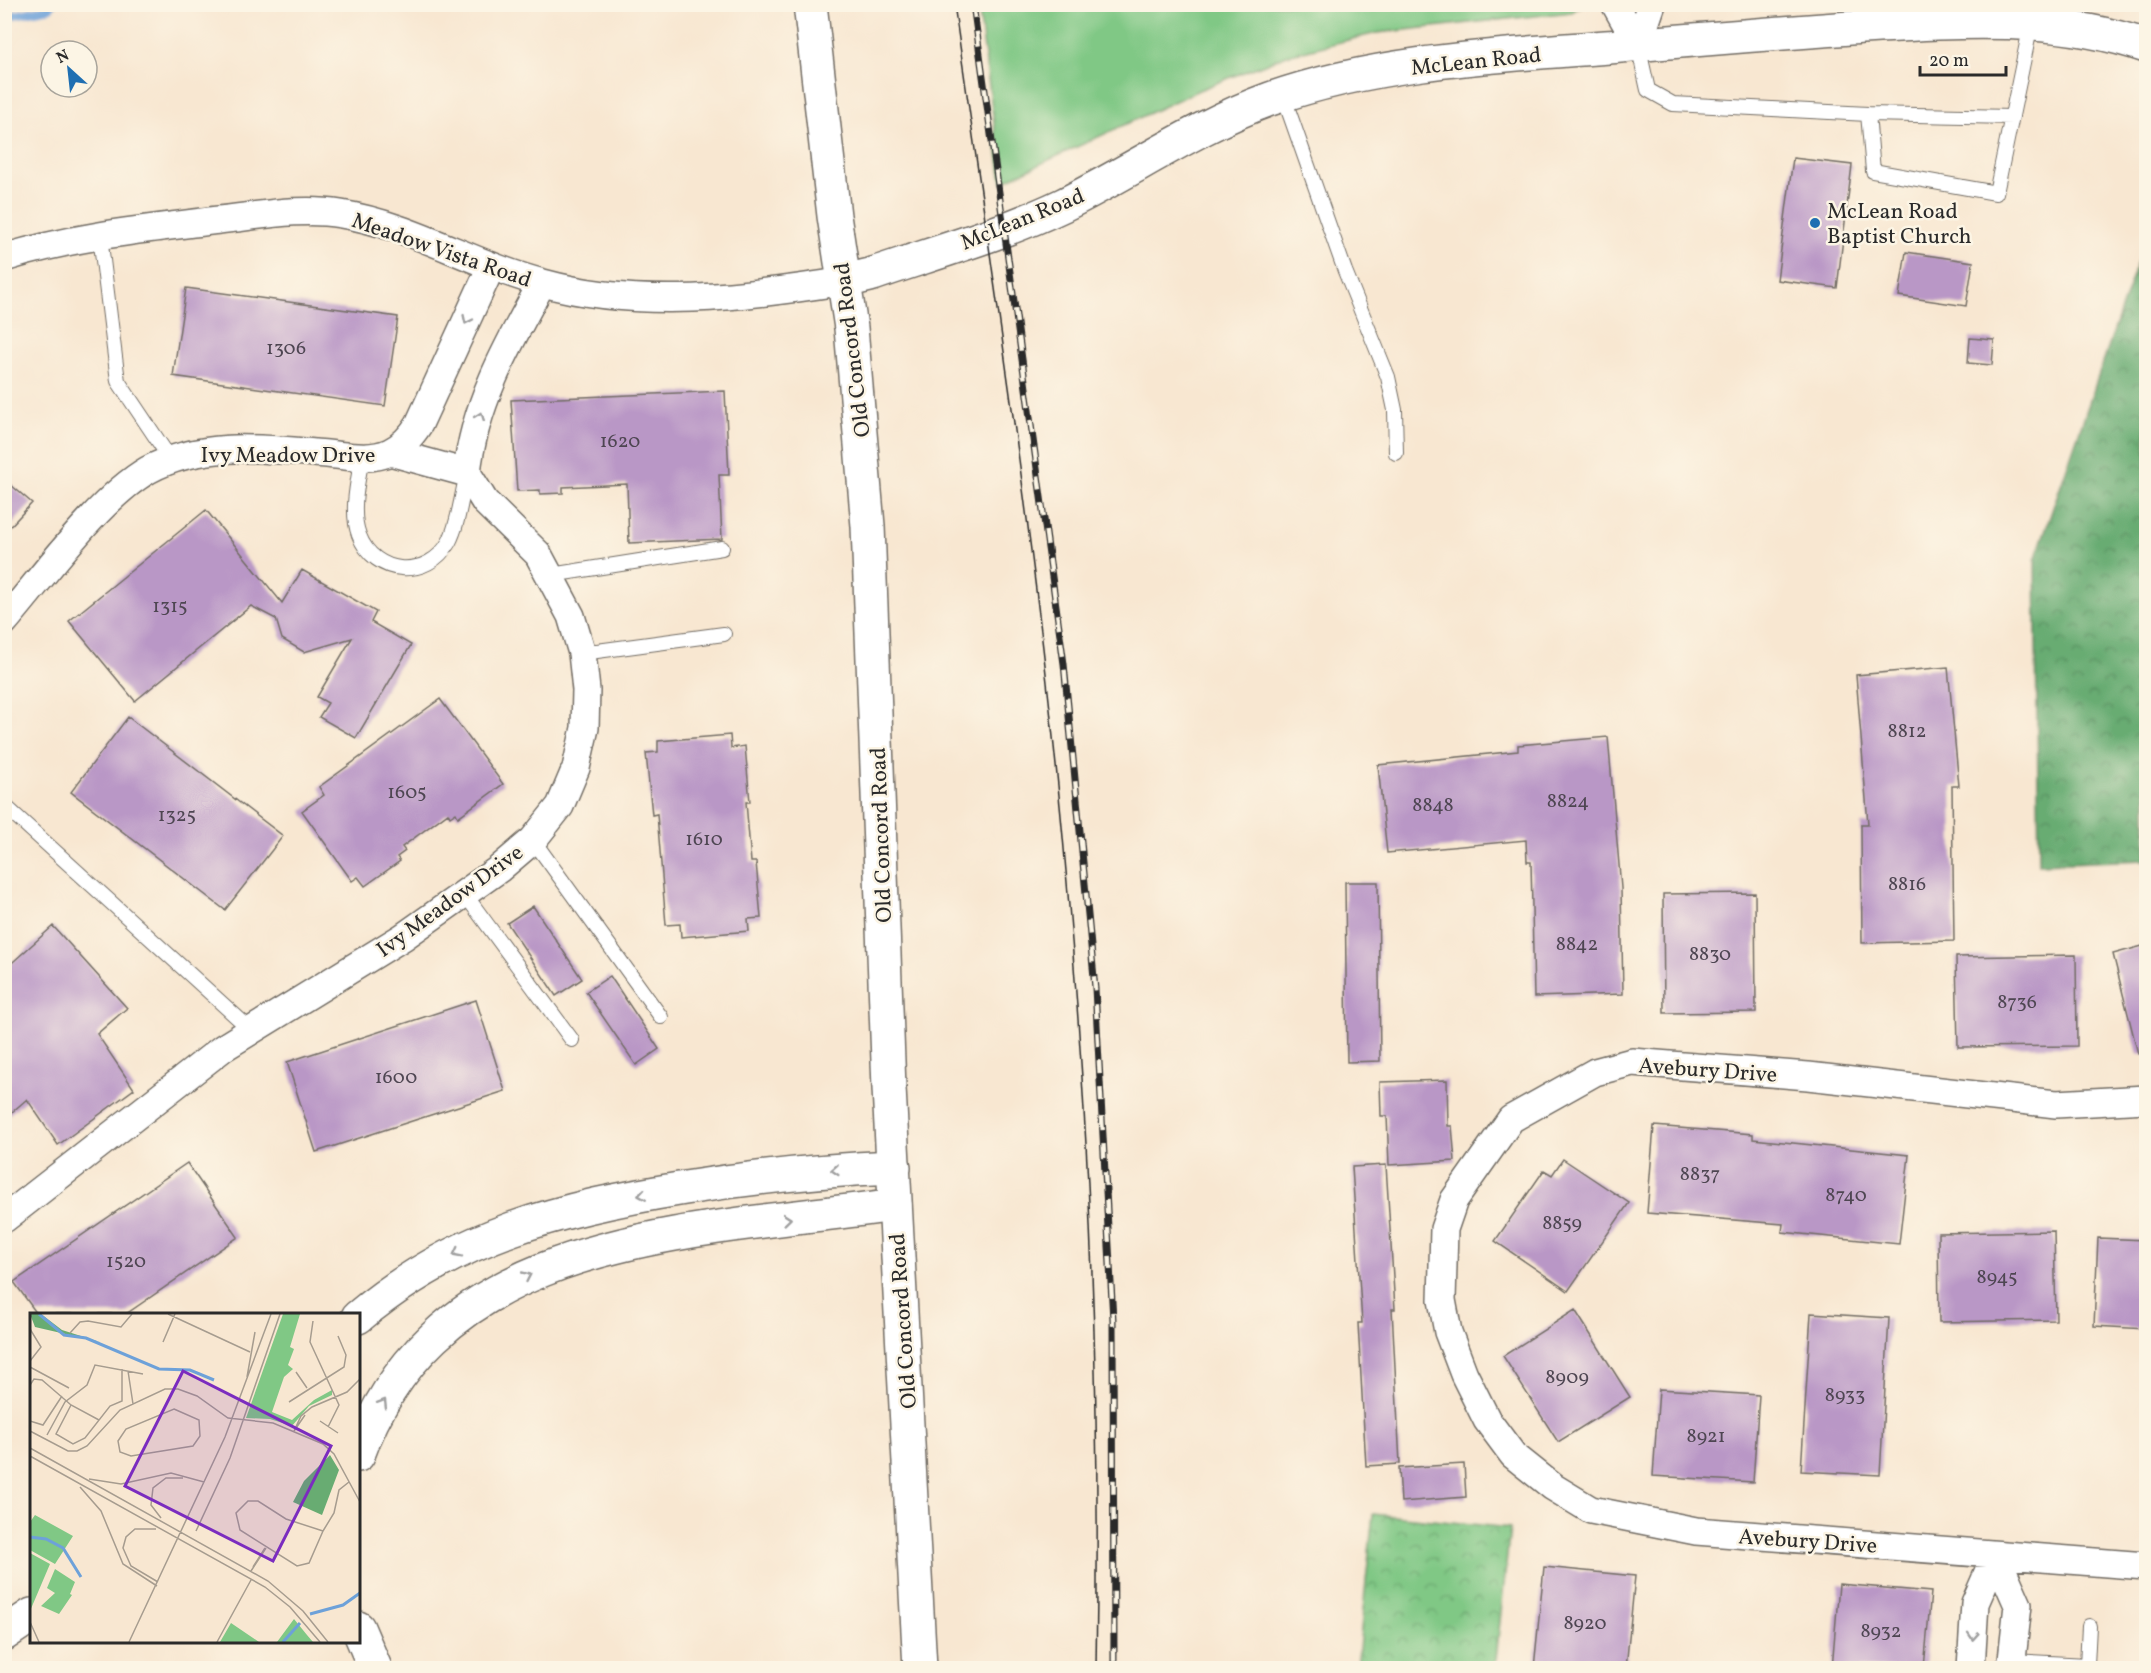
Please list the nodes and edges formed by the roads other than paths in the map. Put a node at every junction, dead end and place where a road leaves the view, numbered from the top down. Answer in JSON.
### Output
{"nodes":[{"id":1,"x":810,"y":4,"type":"edge"},
{"id":2,"x":1615,"y":4,"type":"edge"},
{"id":3,"x":1652,"y":4,"type":"edge"},
{"id":4,"x":2031,"y":24,"type":"junction"},
{"id":5,"x":1638,"y":45,"type":"junction"},
{"id":6,"x":2146,"y":46,"type":"edge"},
{"id":7,"x":1283,"y":96,"type":"junction"},
{"id":8,"x":1868,"y":114,"type":"junction"},
{"id":9,"x":2012,"y":117,"type":"junction"},
{"id":10,"x":99,"y":236,"type":"junction"},
{"id":11,"x":4,"y":258,"type":"edge"},
{"id":12,"x":491,"y":267,"type":"junction"},
{"id":13,"x":845,"y":281,"type":"junction"},
{"id":14,"x":542,"y":283,"type":"junction"},
{"id":15,"x":390,"y":452,"type":"junction"},
{"id":16,"x":1396,"y":453,"type":"dead end"},
{"id":17,"x":362,"y":457,"type":"junction"},
{"id":18,"x":171,"y":460,"type":"junction"},
{"id":19,"x":467,"y":473,"type":"junction"},
{"id":20,"x":722,"y":548,"type":"dead end"},
{"id":21,"x":552,"y":575,"type":"junction"},
{"id":22,"x":4,"y":622,"type":"edge"},
{"id":23,"x":724,"y":634,"type":"dead end"},
{"id":24,"x":582,"y":653,"type":"junction"},
{"id":25,"x":4,"y":805,"type":"edge"},
{"id":26,"x":532,"y":840,"type":"junction"},
{"id":27,"x":464,"y":893,"type":"junction"},
{"id":28,"x":662,"y":1017,"type":"dead end"},
{"id":29,"x":251,"y":1030,"type":"junction"},
{"id":30,"x":572,"y":1040,"type":"dead end"},
{"id":31,"x":2146,"y":1099,"type":"edge"},
{"id":32,"x":894,"y":1167,"type":"junction"},
{"id":33,"x":895,"y":1204,"type":"junction"},
{"id":34,"x":4,"y":1219,"type":"edge"},
{"id":35,"x":360,"y":1316,"type":"edge"},
{"id":36,"x":360,"y":1450,"type":"edge"},
{"id":37,"x":1996,"y":1555,"type":"junction"},
{"id":38,"x":2146,"y":1566,"type":"edge"},
{"id":39,"x":30,"y":1615,"type":"edge"},
{"id":40,"x":2090,"y":1626,"type":"dead end"},
{"id":41,"x":360,"y":1633,"type":"edge"},
{"id":42,"x":4,"y":1634,"type":"edge"},
{"id":43,"x":2011,"y":1665,"type":"edge"},
{"id":44,"x":2087,"y":1667,"type":"edge"},
{"id":45,"x":375,"y":1668,"type":"edge"},
{"id":46,"x":920,"y":1668,"type":"edge"},
{"id":47,"x":1971,"y":1668,"type":"edge"}],
"edges":[{"from":1,"to":13,"type":"street","name":"Old Concord Road"},
{"from":2,"to":5,"type":"street"},
{"from":3,"to":5,"type":"street"},
{"from":4,"to":5,"type":"street","name":"McLean Road"},
{"from":4,"to":6,"type":"street","name":"McLean Road"},
{"from":4,"to":9,"type":"lane"},
{"from":5,"to":7,"type":"street","name":"McLean Road"},
{"from":5,"to":8,"type":"lane"},
{"from":7,"to":13,"type":"street","name":"McLean Road"},
{"from":7,"to":16,"type":"lane"},
{"from":8,"to":9,"type":"lane"},
{"from":8,"to":9,"type":"lane"},
{"from":10,"to":11,"type":"street","name":"Meadow Vista Road"},
{"from":10,"to":12,"type":"street","name":"Meadow Vista Road"},
{"from":10,"to":18,"type":"lane"},
{"from":12,"to":14,"type":"street","name":"Meadow Vista Road"},
{"from":12,"to":15,"type":"street","name":"Ivy Meadow Drive","one_way":true},
{"from":13,"to":14,"type":"street","name":"Meadow Vista Road"},
{"from":13,"to":32,"type":"street","name":"Old Concord Road"},
{"from":19,"to":14,"type":"street","one_way":true},
{"from":15,"to":17,"type":"street","name":"Ivy Meadow Drive"},
{"from":15,"to":19,"type":"street"},
{"from":17,"to":18,"type":"street","name":"Ivy Meadow Drive"},
{"from":17,"to":19,"type":"lane"},
{"from":18,"to":22,"type":"street","name":"Ivy Meadow Drive"},
{"from":19,"to":21,"type":"street","name":"Ivy Meadow Drive"},
{"from":20,"to":21,"type":"lane"},
{"from":21,"to":24,"type":"street","name":"Ivy Meadow Drive"},
{"from":23,"to":24,"type":"lane"},
{"from":24,"to":26,"type":"street","name":"Ivy Meadow Drive"},
{"from":25,"to":29,"type":"lane"},
{"from":26,"to":27,"type":"street","name":"Ivy Meadow Drive"},
{"from":26,"to":28,"type":"lane"},
{"from":27,"to":29,"type":"street","name":"Ivy Meadow Drive"},
{"from":27,"to":30,"type":"lane"},
{"from":29,"to":34,"type":"street","name":"Ivy Meadow Drive"},
{"from":31,"to":37,"type":"street","name":"Avebury Drive"},
{"from":32,"to":33,"type":"street","name":"Old Concord Road"},
{"from":32,"to":35,"type":"street","one_way":true},
{"from":36,"to":33,"type":"street","one_way":true},
{"from":33,"to":46,"type":"street","name":"Old Concord Road"},
{"from":37,"to":38,"type":"street","name":"Avebury Drive"},
{"from":37,"to":43,"type":"street"},
{"from":37,"to":47,"type":"street","one_way":true},
{"from":39,"to":42,"type":"street"},
{"from":40,"to":44,"type":"lane"},
{"from":41,"to":45,"type":"street"},
{"from":43,"to":44,"type":"lane"}]}
